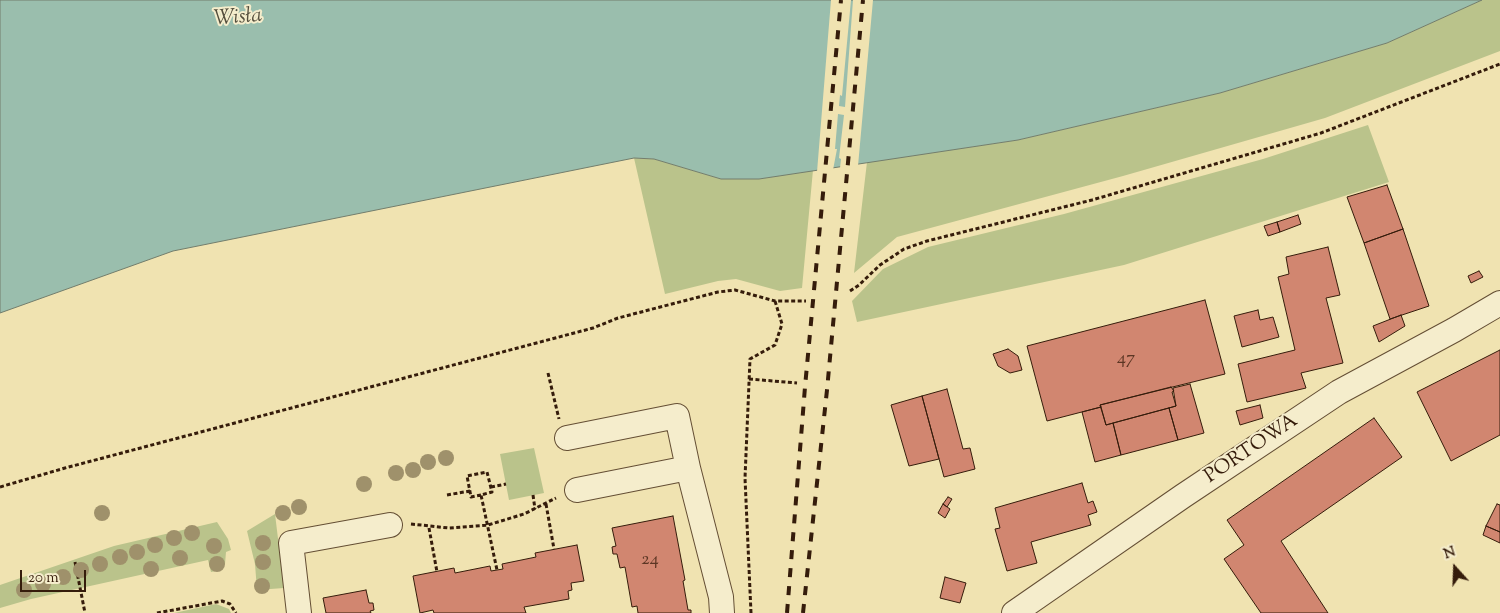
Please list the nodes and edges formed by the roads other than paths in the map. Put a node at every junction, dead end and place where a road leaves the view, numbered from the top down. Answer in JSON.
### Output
{"nodes":[{"id":1,"x":1500,"y":302,"type":"edge"},
{"id":2,"x":567,"y":438,"type":"dead end"},
{"id":3,"x":688,"y":468,"type":"junction"},
{"id":4,"x":577,"y":490,"type":"road end"},
{"id":5,"x":390,"y":525,"type":"road end"},
{"id":6,"x":300,"y":613,"type":"edge"},
{"id":7,"x":722,"y":613,"type":"edge"},
{"id":8,"x":1014,"y":613,"type":"edge"}],
"edges":[{"from":1,"to":8,"type":"street","name":"PORTOWA"},
{"from":2,"to":3,"type":"street"},
{"from":3,"to":4,"type":"street"},
{"from":3,"to":7,"type":"street"},
{"from":5,"to":6,"type":"street"}]}
